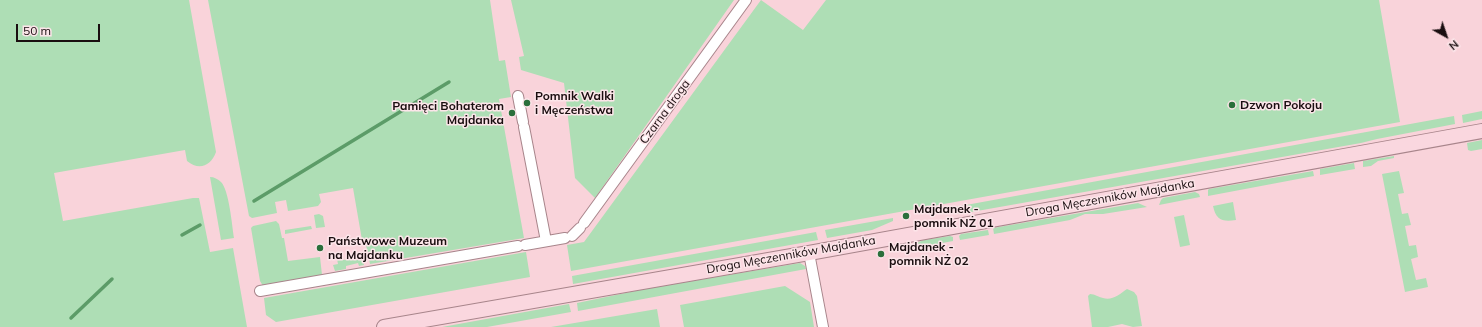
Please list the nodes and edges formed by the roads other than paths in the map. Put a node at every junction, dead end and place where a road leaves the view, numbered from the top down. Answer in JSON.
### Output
{"nodes":[{"id":1,"x":746,"y":0,"type":"edge"},
{"id":2,"x":518,"y":96,"type":"dead end"},
{"id":3,"x":1482,"y":131,"type":"edge"},
{"id":4,"x":546,"y":241,"type":"junction"},
{"id":5,"x":809,"y":253,"type":"junction"},
{"id":6,"x":260,"y":291,"type":"dead end"},
{"id":7,"x":384,"y":327,"type":"edge"},
{"id":8,"x":823,"y":327,"type":"edge"}],
"edges":[{"from":1,"to":4,"type":"street","name":"Czarna droga"},
{"from":2,"to":4,"type":"street"},
{"from":3,"to":5,"type":"street","name":"Droga Męczenników Majdanka"},
{"from":4,"to":6,"type":"street"},
{"from":5,"to":7,"type":"street","name":"Droga Męczenników Majdanka"},
{"from":5,"to":8,"type":"street"}]}
